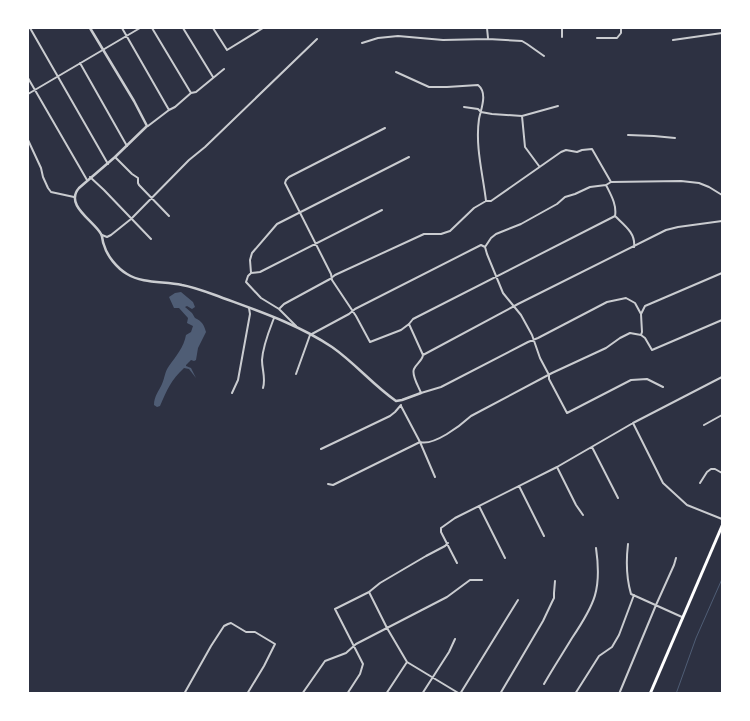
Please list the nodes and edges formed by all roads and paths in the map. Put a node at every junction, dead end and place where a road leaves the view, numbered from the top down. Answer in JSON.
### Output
{"nodes":[{"id":1,"x":30,"y":28,"type":"edge"},
{"id":2,"x":90,"y":28,"type":"edge"},
{"id":3,"x":122,"y":28,"type":"edge"},
{"id":4,"x":140,"y":28,"type":"edge"},
{"id":5,"x":152,"y":28,"type":"edge"},
{"id":6,"x":183,"y":28,"type":"edge"},
{"id":7,"x":214,"y":28,"type":"edge"},
{"id":8,"x":263,"y":28,"type":"edge"},
{"id":9,"x":487,"y":28,"type":"edge"},
{"id":10,"x":562,"y":28,"type":"edge"},
{"id":11,"x":621,"y":28,"type":"edge"},
{"id":12,"x":722,"y":33,"type":"edge"},
{"id":13,"x":126,"y":35,"type":"junction"},
{"id":14,"x":562,"y":37,"type":"dead end"},
{"id":15,"x":597,"y":38,"type":"dead end"},
{"id":16,"x":317,"y":39,"type":"dead end"},
{"id":17,"x":488,"y":39,"type":"junction"},
{"id":18,"x":673,"y":40,"type":"dead end"},
{"id":19,"x":362,"y":43,"type":"dead end"},
{"id":20,"x":104,"y":49,"type":"junction"},
{"id":21,"x":544,"y":56,"type":"dead end"},
{"id":22,"x":80,"y":63,"type":"junction"},
{"id":23,"x":224,"y":69,"type":"dead end"},
{"id":24,"x":396,"y":72,"type":"dead end"},
{"id":25,"x":58,"y":76,"type":"junction"},
{"id":26,"x":213,"y":77,"type":"junction"},
{"id":27,"x":28,"y":78,"type":"edge"},
{"id":28,"x":34,"y":89,"type":"junction"},
{"id":29,"x":191,"y":93,"type":"junction"},
{"id":30,"x":28,"y":94,"type":"edge"},
{"id":31,"x":558,"y":106,"type":"dead end"},
{"id":32,"x":464,"y":108,"type":"dead end"},
{"id":33,"x":169,"y":110,"type":"junction"},
{"id":34,"x":482,"y":112,"type":"junction"},
{"id":35,"x":522,"y":116,"type":"junction"},
{"id":36,"x":147,"y":126,"type":"junction"},
{"id":37,"x":385,"y":128,"type":"dead end"},
{"id":38,"x":628,"y":135,"type":"dead end"},
{"id":39,"x":675,"y":138,"type":"dead end"},
{"id":40,"x":28,"y":140,"type":"edge"},
{"id":41,"x":127,"y":146,"type":"junction"},
{"id":42,"x":115,"y":157,"type":"junction"},
{"id":43,"x":409,"y":158,"type":"dead end"},
{"id":44,"x":108,"y":164,"type":"junction"},
{"id":45,"x":540,"y":167,"type":"junction"},
{"id":46,"x":89,"y":179,"type":"junction"},
{"id":47,"x":611,"y":182,"type":"junction"},
{"id":48,"x":606,"y":185,"type":"junction"},
{"id":49,"x":722,"y":195,"type":"edge"},
{"id":50,"x":74,"y":197,"type":"junction"},
{"id":51,"x":152,"y":197,"type":"junction"},
{"id":52,"x":486,"y":201,"type":"junction"},
{"id":53,"x":382,"y":210,"type":"dead end"},
{"id":54,"x":300,"y":212,"type":"junction"},
{"id":55,"x":169,"y":216,"type":"dead end"},
{"id":56,"x":615,"y":216,"type":"junction"},
{"id":57,"x":131,"y":219,"type":"junction"},
{"id":58,"x":722,"y":221,"type":"edge"},
{"id":59,"x":102,"y":235,"type":"junction"},
{"id":60,"x":151,"y":239,"type":"dead end"},
{"id":61,"x":316,"y":244,"type":"junction"},
{"id":62,"x":485,"y":246,"type":"junction"},
{"id":63,"x":634,"y":246,"type":"junction"},
{"id":64,"x":251,"y":273,"type":"junction"},
{"id":65,"x":722,"y":273,"type":"edge"},
{"id":66,"x":332,"y":277,"type":"junction"},
{"id":67,"x":496,"y":277,"type":"junction"},
{"id":68,"x":515,"y":306,"type":"junction"},
{"id":69,"x":250,"y":308,"type":"junction"},
{"id":70,"x":279,"y":309,"type":"junction"},
{"id":71,"x":352,"y":312,"type":"junction"},
{"id":72,"x":641,"y":314,"type":"junction"},
{"id":73,"x":274,"y":318,"type":"junction"},
{"id":74,"x":722,"y":320,"type":"edge"},
{"id":75,"x":408,"y":324,"type":"junction"},
{"id":76,"x":298,"y":328,"type":"junction"},
{"id":77,"x":641,"y":334,"type":"junction"},
{"id":78,"x":310,"y":335,"type":"junction"},
{"id":79,"x":533,"y":339,"type":"junction"},
{"id":80,"x":423,"y":355,"type":"junction"},
{"id":81,"x":296,"y":374,"type":"dead end"},
{"id":82,"x":549,"y":375,"type":"junction"},
{"id":83,"x":722,"y":377,"type":"edge"},
{"id":84,"x":663,"y":387,"type":"dead end"},
{"id":85,"x":263,"y":388,"type":"dead end"},
{"id":86,"x":232,"y":393,"type":"dead end"},
{"id":87,"x":421,"y":393,"type":"junction"},
{"id":88,"x":400,"y":403,"type":"junction"},
{"id":89,"x":722,"y":415,"type":"edge"},
{"id":90,"x":633,"y":423,"type":"junction"},
{"id":91,"x":704,"y":425,"type":"dead end"},
{"id":92,"x":420,"y":442,"type":"junction"},
{"id":93,"x":592,"y":447,"type":"junction"},
{"id":94,"x":321,"y":449,"type":"dead end"},
{"id":95,"x":557,"y":467,"type":"junction"},
{"id":96,"x":722,"y":474,"type":"edge"},
{"id":97,"x":435,"y":477,"type":"dead end"},
{"id":98,"x":700,"y":483,"type":"dead end"},
{"id":99,"x":328,"y":484,"type":"dead end"},
{"id":100,"x":519,"y":486,"type":"junction"},
{"id":101,"x":618,"y":498,"type":"dead end"},
{"id":102,"x":479,"y":506,"type":"junction"},
{"id":103,"x":583,"y":515,"type":"dead end"},
{"id":104,"x":722,"y":519,"type":"edge"},
{"id":105,"x":722,"y":526,"type":"edge"},
{"id":106,"x":544,"y":536,"type":"dead end"},
{"id":107,"x":448,"y":543,"type":"junction"},
{"id":108,"x":628,"y":544,"type":"dead end"},
{"id":109,"x":596,"y":548,"type":"dead end"},
{"id":110,"x":506,"y":558,"type":"dead end"},
{"id":111,"x":676,"y":558,"type":"dead end"},
{"id":112,"x":457,"y":562,"type":"dead end"},
{"id":113,"x":482,"y":580,"type":"dead end"},
{"id":114,"x":555,"y":581,"type":"dead end"},
{"id":115,"x":369,"y":592,"type":"junction"},
{"id":116,"x":634,"y":595,"type":"junction"},
{"id":117,"x":518,"y":600,"type":"dead end"},
{"id":118,"x":656,"y":605,"type":"junction"},
{"id":119,"x":682,"y":617,"type":"junction"},
{"id":120,"x":387,"y":628,"type":"junction"},
{"id":121,"x":455,"y":640,"type":"dead end"},
{"id":122,"x":354,"y":646,"type":"junction"},
{"id":123,"x":407,"y":662,"type":"junction"},
{"id":124,"x":432,"y":677,"type":"junction"},
{"id":125,"x":544,"y":684,"type":"dead end"},
{"id":126,"x":184,"y":694,"type":"edge"},
{"id":127,"x":247,"y":694,"type":"edge"},
{"id":128,"x":302,"y":694,"type":"edge"},
{"id":129,"x":347,"y":694,"type":"edge"},
{"id":130,"x":386,"y":694,"type":"edge"},
{"id":131,"x":422,"y":694,"type":"edge"},
{"id":132,"x":460,"y":694,"type":"edge"},
{"id":133,"x":500,"y":694,"type":"edge"},
{"id":134,"x":575,"y":694,"type":"edge"},
{"id":135,"x":619,"y":694,"type":"edge"},
{"id":136,"x":650,"y":694,"type":"edge"}],
"edges":[{"from":1,"to":25,"type":"street"},
{"from":2,"to":20,"type":"street"},
{"from":3,"to":13,"type":"street"},
{"from":4,"to":13,"type":"street"},
{"from":5,"to":29,"type":"street"},
{"from":6,"to":26,"type":"street"},
{"from":7,"to":8,"type":"street"},
{"from":9,"to":17,"type":"street"},
{"from":10,"to":14,"type":"street"},
{"from":11,"to":15,"type":"street"},
{"from":12,"to":18,"type":"street"},
{"from":13,"to":20,"type":"street"},
{"from":13,"to":33,"type":"street"},
{"from":16,"to":51,"type":"street"},
{"from":17,"to":19,"type":"street"},
{"from":17,"to":21,"type":"street"},
{"from":20,"to":22,"type":"street"},
{"from":20,"to":36,"type":"street"},
{"from":22,"to":25,"type":"street"},
{"from":22,"to":41,"type":"street"},
{"from":23,"to":26,"type":"street"},
{"from":24,"to":34,"type":"street"},
{"from":25,"to":28,"type":"street"},
{"from":25,"to":44,"type":"street"},
{"from":26,"to":29,"type":"street"},
{"from":27,"to":28,"type":"street"},
{"from":28,"to":30,"type":"street"},
{"from":28,"to":46,"type":"street"},
{"from":29,"to":33,"type":"street"},
{"from":31,"to":35,"type":"street"},
{"from":32,"to":34,"type":"street"},
{"from":33,"to":36,"type":"street"},
{"from":34,"to":35,"type":"street"},
{"from":34,"to":52,"type":"street"},
{"from":35,"to":45,"type":"street"},
{"from":36,"to":41,"type":"street"},
{"from":37,"to":54,"type":"street"},
{"from":38,"to":39,"type":"street"},
{"from":40,"to":50,"type":"street"},
{"from":41,"to":42,"type":"street"},
{"from":42,"to":44,"type":"street"},
{"from":42,"to":51,"type":"street"},
{"from":43,"to":54,"type":"street"},
{"from":44,"to":46,"type":"street"},
{"from":45,"to":47,"type":"street"},
{"from":45,"to":52,"type":"street"},
{"from":46,"to":50,"type":"street"},
{"from":46,"to":57,"type":"street"},
{"from":47,"to":48,"type":"street"},
{"from":47,"to":49,"type":"street"},
{"from":48,"to":56,"type":"street"},
{"from":48,"to":62,"type":"street"},
{"from":50,"to":59,"type":"street"},
{"from":51,"to":55,"type":"street"},
{"from":51,"to":57,"type":"street"},
{"from":52,"to":66,"type":"street"},
{"from":53,"to":61,"type":"street"},
{"from":54,"to":61,"type":"street"},
{"from":54,"to":64,"type":"street"},
{"from":56,"to":63,"type":"street"},
{"from":56,"to":67,"type":"street"},
{"from":57,"to":59,"type":"street"},
{"from":57,"to":60,"type":"street"},
{"from":58,"to":63,"type":"street"},
{"from":59,"to":69,"type":"street"},
{"from":61,"to":64,"type":"street"},
{"from":61,"to":66,"type":"street"},
{"from":62,"to":67,"type":"street"},
{"from":62,"to":71,"type":"street"},
{"from":63,"to":68,"type":"street"},
{"from":64,"to":70,"type":"street"},
{"from":65,"to":72,"type":"street"},
{"from":66,"to":70,"type":"street"},
{"from":66,"to":71,"type":"street"},
{"from":67,"to":68,"type":"street"},
{"from":67,"to":75,"type":"street"},
{"from":68,"to":79,"type":"street"},
{"from":68,"to":80,"type":"street"},
{"from":69,"to":73,"type":"street"},
{"from":69,"to":86,"type":"street"},
{"from":70,"to":76,"type":"street"},
{"from":71,"to":75,"type":"street"},
{"from":71,"to":78,"type":"street"},
{"from":72,"to":77,"type":"street"},
{"from":72,"to":79,"type":"street"},
{"from":73,"to":76,"type":"street"},
{"from":73,"to":85,"type":"street"},
{"from":74,"to":77,"type":"street"},
{"from":75,"to":80,"type":"street"},
{"from":76,"to":78,"type":"street"},
{"from":77,"to":82,"type":"street"},
{"from":78,"to":81,"type":"street"},
{"from":78,"to":88,"type":"street"},
{"from":79,"to":82,"type":"street"},
{"from":79,"to":87,"type":"street"},
{"from":80,"to":87,"type":"street"},
{"from":82,"to":84,"type":"street"},
{"from":82,"to":92,"type":"street"},
{"from":83,"to":90,"type":"street"},
{"from":87,"to":88,"type":"street"},
{"from":88,"to":92,"type":"street"},
{"from":88,"to":94,"type":"street"},
{"from":89,"to":91,"type":"street"},
{"from":90,"to":93,"type":"street"},
{"from":90,"to":104,"type":"street"},
{"from":92,"to":97,"type":"street"},
{"from":92,"to":99,"type":"street"},
{"from":93,"to":95,"type":"street"},
{"from":93,"to":101,"type":"street"},
{"from":95,"to":100,"type":"street"},
{"from":95,"to":103,"type":"street"},
{"from":96,"to":98,"type":"street"},
{"from":100,"to":102,"type":"street"},
{"from":100,"to":106,"type":"street"},
{"from":102,"to":107,"type":"street"},
{"from":102,"to":110,"type":"street"},
{"from":105,"to":119,"type":"main road"},
{"from":107,"to":112,"type":"street"},
{"from":107,"to":115,"type":"street"},
{"from":108,"to":116,"type":"street"},
{"from":109,"to":125,"type":"street"},
{"from":111,"to":118,"type":"street"},
{"from":113,"to":120,"type":"street"},
{"from":114,"to":133,"type":"street"},
{"from":115,"to":120,"type":"street"},
{"from":115,"to":122,"type":"street"},
{"from":116,"to":118,"type":"street"},
{"from":116,"to":134,"type":"street"},
{"from":117,"to":132,"type":"street"},
{"from":118,"to":119,"type":"street"},
{"from":118,"to":135,"type":"street"},
{"from":119,"to":136,"type":"main road"},
{"from":120,"to":122,"type":"street"},
{"from":120,"to":123,"type":"street"},
{"from":121,"to":124,"type":"street"},
{"from":122,"to":128,"type":"street"},
{"from":122,"to":129,"type":"street"},
{"from":123,"to":124,"type":"street"},
{"from":123,"to":130,"type":"street"},
{"from":124,"to":131,"type":"street"},
{"from":124,"to":132,"type":"street"},
{"from":126,"to":127,"type":"street"}]}
